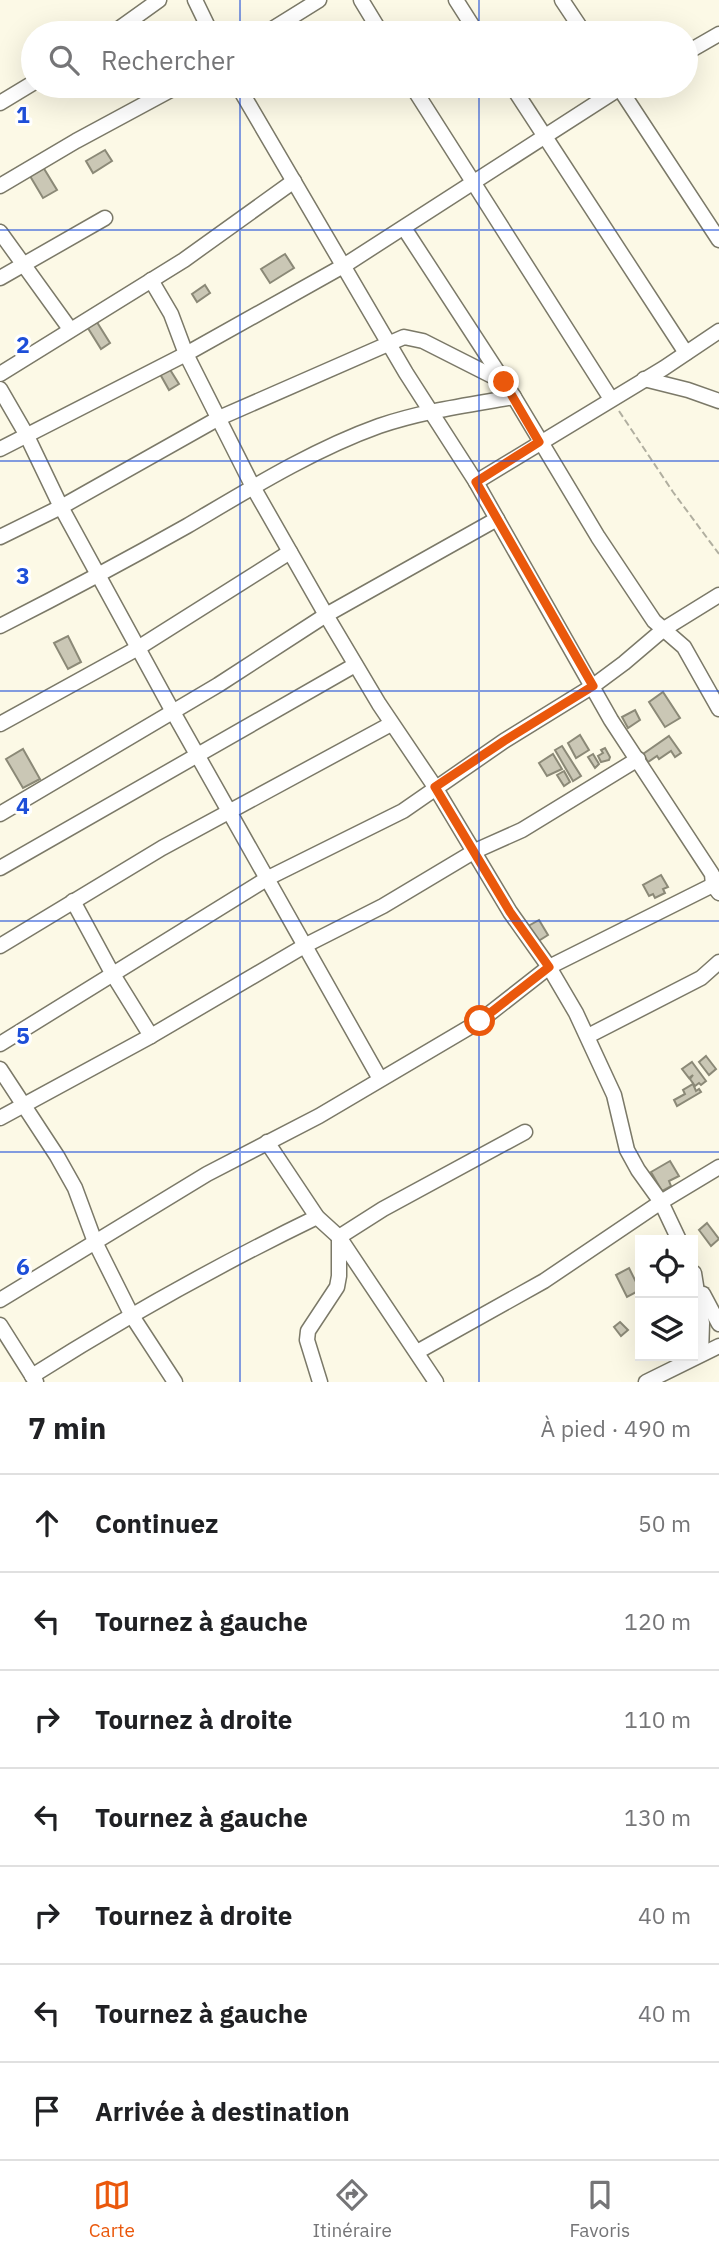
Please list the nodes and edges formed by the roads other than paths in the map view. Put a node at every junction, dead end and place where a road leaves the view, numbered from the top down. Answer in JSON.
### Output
{"nodes":[{"id":1,"x":159,"y":0,"type":"edge"},
{"id":2,"x":195,"y":0,"type":"edge"},
{"id":3,"x":319,"y":0,"type":"edge"},
{"id":4,"x":361,"y":0,"type":"edge"},
{"id":5,"x":456,"y":0,"type":"edge"},
{"id":6,"x":562,"y":0,"type":"edge"},
{"id":7,"x":130,"y":21,"type":"edge"},
{"id":8,"x":205,"y":21,"type":"edge"},
{"id":9,"x":286,"y":21,"type":"edge"},
{"id":10,"x":374,"y":21,"type":"edge"},
{"id":11,"x":470,"y":21,"type":"edge"},
{"id":12,"x":576,"y":21,"type":"edge"},
{"id":13,"x":719,"y":34,"type":"edge"},
{"id":14,"x":698,"y":46,"type":"edge"},
{"id":15,"x":21,"y":90,"type":"edge"},
{"id":16,"x":156,"y":98,"type":"edge"},
{"id":17,"x":245,"y":98,"type":"edge"},
{"id":18,"x":420,"y":98,"type":"edge"},
{"id":19,"x":520,"y":98,"type":"edge"},
{"id":20,"x":602,"y":98,"type":"edge"},
{"id":21,"x":628,"y":98,"type":"edge"},
{"id":22,"x":0,"y":103,"type":"edge"},
{"id":23,"x":545,"y":137,"type":"junction"},
{"id":24,"x":294,"y":181,"type":"junction"},
{"id":25,"x":473,"y":183,"type":"junction"},
{"id":26,"x":0,"y":186,"type":"edge"},
{"id":27,"x":105,"y":218,"type":"dead end"},
{"id":28,"x":404,"y":228,"type":"junction"},
{"id":29,"x":0,"y":232,"type":"edge"},
{"id":30,"x":719,"y":240,"type":"edge"},
{"id":31,"x":22,"y":264,"type":"junction"},
{"id":32,"x":345,"y":265,"type":"junction"},
{"id":33,"x":0,"y":278,"type":"edge"},
{"id":34,"x":151,"y":280,"type":"junction"},
{"id":35,"x":70,"y":329,"type":"junction"},
{"id":36,"x":719,"y":331,"type":"edge"},
{"id":37,"x":389,"y":344,"type":"junction"},
{"id":38,"x":687,"y":353,"type":"junction"},
{"id":39,"x":186,"y":354,"type":"junction"},
{"id":40,"x":0,"y":374,"type":"edge"},
{"id":41,"x":644,"y":379,"type":"junction"},
{"id":42,"x":504,"y":382,"type":"junction"},
{"id":43,"x":0,"y":389,"type":"edge"},
{"id":44,"x":514,"y":397,"type":"junction"},
{"id":45,"x":611,"y":399,"type":"junction"},
{"id":46,"x":719,"y":401,"type":"edge"},
{"id":47,"x":431,"y":412,"type":"junction"},
{"id":48,"x":219,"y":418,"type":"junction"},
{"id":49,"x":26,"y":434,"type":"junction"},
{"id":50,"x":539,"y":442,"type":"junction"},
{"id":51,"x":0,"y":449,"type":"edge"},
{"id":52,"x":476,"y":482,"type":"junction"},
{"id":53,"x":253,"y":487,"type":"junction"},
{"id":54,"x":61,"y":507,"type":"junction"},
{"id":55,"x":497,"y":519,"type":"junction"},
{"id":56,"x":0,"y":537,"type":"edge"},
{"id":57,"x":290,"y":552,"type":"junction"},
{"id":58,"x":99,"y":576,"type":"junction"},
{"id":59,"x":719,"y":595,"type":"edge"},
{"id":60,"x":326,"y":615,"type":"junction"},
{"id":61,"x":0,"y":626,"type":"edge"},
{"id":62,"x":664,"y":629,"type":"junction"},
{"id":63,"x":138,"y":648,"type":"junction"},
{"id":64,"x":355,"y":664,"type":"junction"},
{"id":65,"x":593,"y":686,"type":"junction"},
{"id":66,"x":719,"y":709,"type":"edge"},
{"id":67,"x":173,"y":712,"type":"junction"},
{"id":68,"x":0,"y":724,"type":"edge"},
{"id":69,"x":391,"y":724,"type":"junction"},
{"id":70,"x":197,"y":754,"type":"junction"},
{"id":71,"x":638,"y":759,"type":"junction"},
{"id":72,"x":435,"y":787,"type":"junction"},
{"id":73,"x":230,"y":811,"type":"junction"},
{"id":74,"x":0,"y":814,"type":"edge"},
{"id":75,"x":475,"y":851,"type":"junction"},
{"id":76,"x":0,"y":868,"type":"edge"},
{"id":77,"x":268,"y":878,"type":"junction"},
{"id":78,"x":717,"y":886,"type":"edge"},
{"id":79,"x":73,"y":901,"type":"junction"},
{"id":80,"x":306,"y":945,"type":"junction"},
{"id":81,"x":0,"y":946,"type":"edge"},
{"id":82,"x":719,"y":962,"type":"edge"},
{"id":83,"x":549,"y":967,"type":"junction"},
{"id":84,"x":112,"y":973,"type":"junction"},
{"id":85,"x":151,"y":1036,"type":"junction"},
{"id":86,"x":588,"y":1036,"type":"junction"},
{"id":87,"x":0,"y":1044,"type":"edge"},
{"id":88,"x":0,"y":1069,"type":"edge"},
{"id":89,"x":380,"y":1079,"type":"junction"},
{"id":90,"x":24,"y":1105,"type":"junction"},
{"id":91,"x":0,"y":1118,"type":"edge"},
{"id":92,"x":525,"y":1132,"type":"dead end"},
{"id":93,"x":267,"y":1142,"type":"junction"},
{"id":94,"x":719,"y":1167,"type":"edge"},
{"id":95,"x":661,"y":1202,"type":"junction"},
{"id":96,"x":317,"y":1217,"type":"junction"},
{"id":97,"x":677,"y":1235,"type":"edge"},
{"id":98,"x":339,"y":1237,"type":"junction"},
{"id":99,"x":95,"y":1242,"type":"junction"},
{"id":100,"x":698,"y":1283,"type":"edge"},
{"id":101,"x":698,"y":1298,"type":"edge"},
{"id":102,"x":0,"y":1300,"type":"edge"},
{"id":103,"x":132,"y":1316,"type":"junction"},
{"id":104,"x":719,"y":1324,"type":"edge"},
{"id":105,"x":0,"y":1325,"type":"edge"},
{"id":106,"x":719,"y":1346,"type":"edge"},
{"id":107,"x":417,"y":1352,"type":"junction"},
{"id":108,"x":701,"y":1354,"type":"junction"},
{"id":109,"x":34,"y":1379,"type":"edge"},
{"id":110,"x":174,"y":1382,"type":"edge"},
{"id":111,"x":320,"y":1382,"type":"edge"},
{"id":112,"x":436,"y":1382,"type":"edge"},
{"id":113,"x":646,"y":1382,"type":"edge"}],
"edges":[{"from":1,"to":7,"type":"street"},
{"from":2,"to":8,"type":"street"},
{"from":3,"to":9,"type":"street"},
{"from":4,"to":10,"type":"street"},
{"from":5,"to":11,"type":"street"},
{"from":6,"to":12,"type":"street"},
{"from":13,"to":14,"type":"street"},
{"from":15,"to":22,"type":"street"},
{"from":16,"to":26,"type":"street"},
{"from":17,"to":24,"type":"street"},
{"from":18,"to":25,"type":"street"},
{"from":19,"to":23,"type":"street"},
{"from":20,"to":23,"type":"street"},
{"from":21,"to":30,"type":"street"},
{"from":23,"to":25,"type":"street"},
{"from":23,"to":38,"type":"street"},
{"from":24,"to":32,"type":"street"},
{"from":24,"to":34,"type":"street"},
{"from":25,"to":28,"type":"street"},
{"from":25,"to":45,"type":"street"},
{"from":27,"to":31,"type":"street"},
{"from":28,"to":32,"type":"street"},
{"from":28,"to":42,"type":"street"},
{"from":29,"to":31,"type":"street"},
{"from":31,"to":33,"type":"street"},
{"from":31,"to":35,"type":"street"},
{"from":32,"to":37,"type":"street"},
{"from":32,"to":39,"type":"street"},
{"from":34,"to":35,"type":"street"},
{"from":34,"to":39,"type":"street"},
{"from":35,"to":40,"type":"street"},
{"from":36,"to":38,"type":"street"},
{"from":37,"to":42,"type":"street"},
{"from":37,"to":47,"type":"street"},
{"from":37,"to":48,"type":"street"},
{"from":38,"to":41,"type":"street"},
{"from":39,"to":48,"type":"street"},
{"from":39,"to":49,"type":"street"},
{"from":41,"to":45,"type":"street"},
{"from":41,"to":46,"type":"street"},
{"from":42,"to":44,"type":"street"},
{"from":43,"to":49,"type":"street"},
{"from":44,"to":47,"type":"street"},
{"from":44,"to":50,"type":"street"},
{"from":45,"to":50,"type":"street"},
{"from":47,"to":52,"type":"street"},
{"from":47,"to":53,"type":"street"},
{"from":48,"to":53,"type":"street"},
{"from":48,"to":54,"type":"street"},
{"from":49,"to":51,"type":"street"},
{"from":49,"to":54,"type":"street"},
{"from":50,"to":52,"type":"street"},
{"from":50,"to":62,"type":"street"},
{"from":52,"to":55,"type":"street"},
{"from":53,"to":57,"type":"street"},
{"from":53,"to":58,"type":"street"},
{"from":54,"to":56,"type":"street"},
{"from":54,"to":58,"type":"street"},
{"from":55,"to":60,"type":"street"},
{"from":55,"to":65,"type":"street"},
{"from":57,"to":60,"type":"street"},
{"from":57,"to":63,"type":"street"},
{"from":58,"to":61,"type":"street"},
{"from":58,"to":63,"type":"street"},
{"from":59,"to":62,"type":"street"},
{"from":60,"to":64,"type":"street"},
{"from":60,"to":67,"type":"street"},
{"from":62,"to":65,"type":"street"},
{"from":62,"to":66,"type":"street"},
{"from":63,"to":67,"type":"street"},
{"from":63,"to":68,"type":"street"},
{"from":64,"to":69,"type":"street"},
{"from":64,"to":70,"type":"street"},
{"from":65,"to":71,"type":"street"},
{"from":65,"to":72,"type":"street"},
{"from":67,"to":70,"type":"street"},
{"from":67,"to":74,"type":"street"},
{"from":69,"to":72,"type":"street"},
{"from":69,"to":73,"type":"street"},
{"from":70,"to":73,"type":"street"},
{"from":70,"to":76,"type":"street"},
{"from":71,"to":75,"type":"street"},
{"from":71,"to":78,"type":"street"},
{"from":72,"to":75,"type":"street"},
{"from":72,"to":77,"type":"street"},
{"from":73,"to":77,"type":"street"},
{"from":73,"to":79,"type":"street"},
{"from":75,"to":80,"type":"street"},
{"from":75,"to":83,"type":"street"},
{"from":77,"to":80,"type":"street"},
{"from":77,"to":84,"type":"street"},
{"from":78,"to":83,"type":"street"},
{"from":79,"to":81,"type":"street"},
{"from":79,"to":84,"type":"street"},
{"from":80,"to":85,"type":"street"},
{"from":80,"to":89,"type":"street"},
{"from":82,"to":86,"type":"street"},
{"from":83,"to":86,"type":"street"},
{"from":83,"to":89,"type":"street"},
{"from":84,"to":85,"type":"street"},
{"from":84,"to":87,"type":"street"},
{"from":85,"to":90,"type":"street"},
{"from":86,"to":95,"type":"street"},
{"from":88,"to":90,"type":"street"},
{"from":89,"to":93,"type":"street"},
{"from":90,"to":91,"type":"street"},
{"from":90,"to":99,"type":"street"},
{"from":92,"to":98,"type":"street"},
{"from":93,"to":96,"type":"street"},
{"from":93,"to":99,"type":"street"},
{"from":94,"to":95,"type":"street"},
{"from":95,"to":97,"type":"street"},
{"from":95,"to":107,"type":"street"},
{"from":96,"to":98,"type":"street"},
{"from":96,"to":103,"type":"street"},
{"from":98,"to":107,"type":"street"},
{"from":98,"to":111,"type":"street"},
{"from":99,"to":102,"type":"street"},
{"from":99,"to":103,"type":"street"},
{"from":100,"to":104,"type":"street"},
{"from":101,"to":108,"type":"street"},
{"from":103,"to":109,"type":"street"},
{"from":103,"to":110,"type":"street"},
{"from":105,"to":109,"type":"street"},
{"from":106,"to":108,"type":"street"},
{"from":107,"to":112,"type":"street"},
{"from":108,"to":113,"type":"street"}]}
